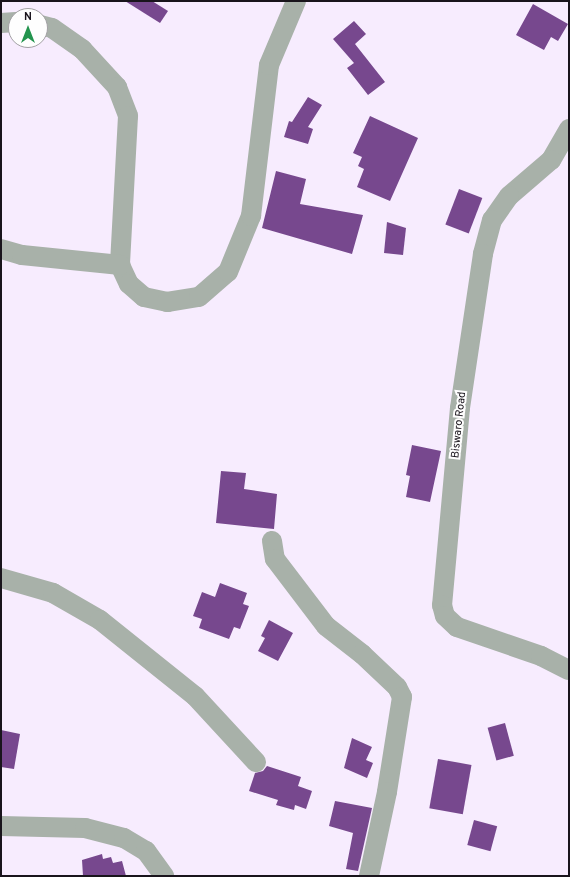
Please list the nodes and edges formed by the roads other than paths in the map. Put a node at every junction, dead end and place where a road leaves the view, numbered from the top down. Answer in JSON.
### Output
{"nodes":[{"id":1,"x":296,"y":1,"type":"edge"},
{"id":2,"x":48,"y":27,"type":"edge"},
{"id":3,"x":569,"y":129,"type":"edge"},
{"id":4,"x":1,"y":249,"type":"edge"},
{"id":5,"x":120,"y":265,"type":"junction"},
{"id":6,"x":272,"y":541,"type":"dead end"},
{"id":7,"x":1,"y":578,"type":"edge"},
{"id":8,"x":568,"y":665,"type":"edge"},
{"id":9,"x":256,"y":762,"type":"dead end"},
{"id":10,"x":1,"y":826,"type":"edge"},
{"id":11,"x":164,"y":876,"type":"edge"},
{"id":12,"x":368,"y":876,"type":"edge"}],
"edges":[{"from":1,"to":5,"type":"street"},
{"from":2,"to":5,"type":"street"},
{"from":3,"to":8,"type":"street","name":"Biswaro Road"},
{"from":4,"to":5,"type":"street"},
{"from":6,"to":12,"type":"street"},
{"from":7,"to":9,"type":"street"},
{"from":10,"to":11,"type":"street"}]}
